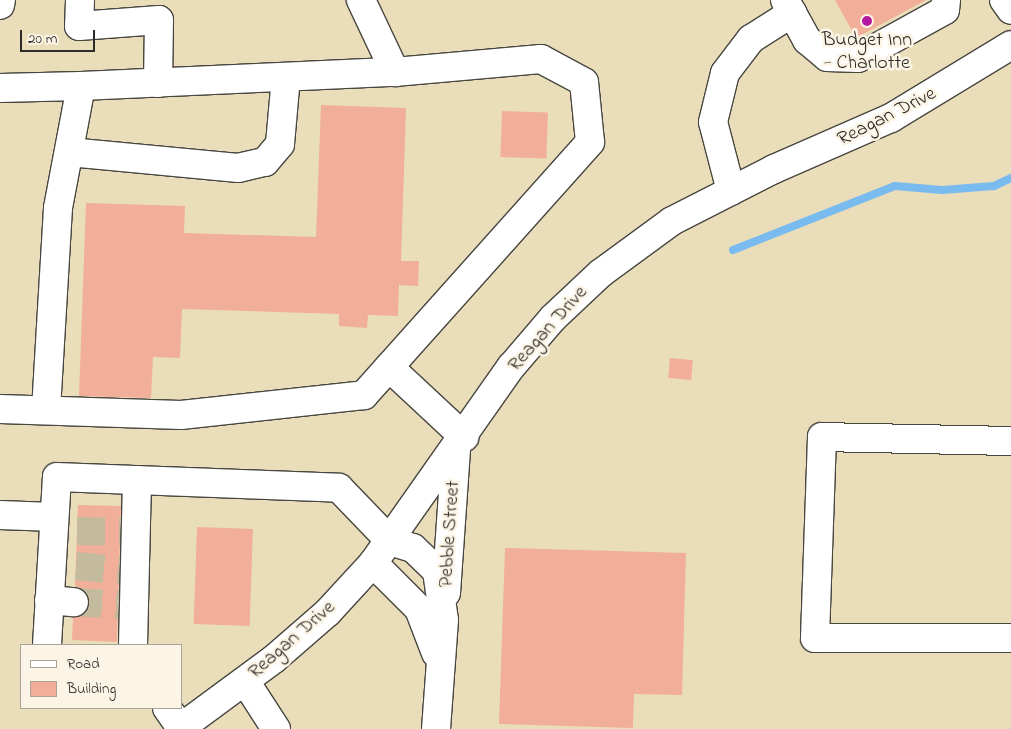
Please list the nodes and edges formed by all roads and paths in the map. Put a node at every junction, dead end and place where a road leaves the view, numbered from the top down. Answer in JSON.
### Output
{"nodes":[{"id":1,"x":1,"y":0,"type":"edge"},
{"id":2,"x":80,"y":0,"type":"edge"},
{"id":3,"x":362,"y":0,"type":"edge"},
{"id":4,"x":946,"y":0,"type":"edge"},
{"id":5,"x":1004,"y":0,"type":"edge"},
{"id":6,"x":0,"y":6,"type":"edge"},
{"id":7,"x":788,"y":7,"type":"edge"},
{"id":8,"x":1011,"y":10,"type":"edge"},
{"id":9,"x":1011,"y":45,"type":"edge"},
{"id":10,"x":395,"y":72,"type":"junction"},
{"id":11,"x":286,"y":77,"type":"junction"},
{"id":12,"x":158,"y":83,"type":"junction"},
{"id":13,"x":81,"y":86,"type":"junction"},
{"id":14,"x":0,"y":88,"type":"edge"},
{"id":15,"x":69,"y":152,"type":"junction"},
{"id":16,"x":731,"y":191,"type":"junction"},
{"id":17,"x":389,"y":368,"type":"junction"},
{"id":18,"x":0,"y":408,"type":"edge"},
{"id":19,"x":46,"y":410,"type":"junction"},
{"id":20,"x":1011,"y":441,"type":"edge"},
{"id":21,"x":460,"y":443,"type":"junction"},
{"id":22,"x":137,"y":480,"type":"junction"},
{"id":23,"x":0,"y":515,"type":"edge"},
{"id":24,"x":62,"y":526,"type":"junction"},
{"id":25,"x":390,"y":541,"type":"junction"},
{"id":26,"x":373,"y":563,"type":"junction"},
{"id":27,"x":444,"y":620,"type":"junction"},
{"id":28,"x":1011,"y":638,"type":"edge"},
{"id":29,"x":47,"y":644,"type":"edge"},
{"id":30,"x":133,"y":644,"type":"edge"},
{"id":31,"x":438,"y":664,"type":"junction"},
{"id":32,"x":246,"y":681,"type":"junction"},
{"id":33,"x":176,"y":722,"type":"edge"},
{"id":34,"x":276,"y":729,"type":"edge"},
{"id":35,"x":436,"y":729,"type":"edge"}],
"edges":[{"from":1,"to":6,"type":"street"},
{"from":2,"to":12,"type":"street"},
{"from":3,"to":10,"type":"street"},
{"from":4,"to":7,"type":"street"},
{"from":5,"to":8,"type":"street"},
{"from":7,"to":16,"type":"street"},
{"from":9,"to":16,"type":"street","name":"Reagan Drive"},
{"from":10,"to":11,"type":"street"},
{"from":10,"to":17,"type":"street"},
{"from":11,"to":12,"type":"street"},
{"from":11,"to":15,"type":"street"},
{"from":12,"to":13,"type":"street"},
{"from":13,"to":14,"type":"street"},
{"from":13,"to":15,"type":"street"},
{"from":15,"to":19,"type":"street"},
{"from":16,"to":21,"type":"street","name":"Reagan Drive"},
{"from":17,"to":19,"type":"street"},
{"from":17,"to":21,"type":"street"},
{"from":18,"to":19,"type":"street"},
{"from":20,"to":28,"type":"street"},
{"from":21,"to":25,"type":"street","name":"Reagan Drive"},
{"from":21,"to":27,"type":"street","name":"Pebble Street"},
{"from":22,"to":24,"type":"street"},
{"from":22,"to":25,"type":"street"},
{"from":22,"to":30,"type":"street"},
{"from":23,"to":24,"type":"street"},
{"from":24,"to":29,"type":"street"},
{"from":25,"to":26,"type":"street","name":"Reagan Drive"},
{"from":25,"to":27,"type":"street","name":"Pebble Street"},
{"from":26,"to":31,"type":"street","name":"Pebble Street"},
{"from":26,"to":32,"type":"street","name":"Reagan Drive"},
{"from":27,"to":31,"type":"street","name":"Pebble Street"},
{"from":31,"to":35,"type":"street","name":"Pebble Street"},
{"from":32,"to":33,"type":"street","name":"Reagan Drive"},
{"from":32,"to":34,"type":"street"}]}
